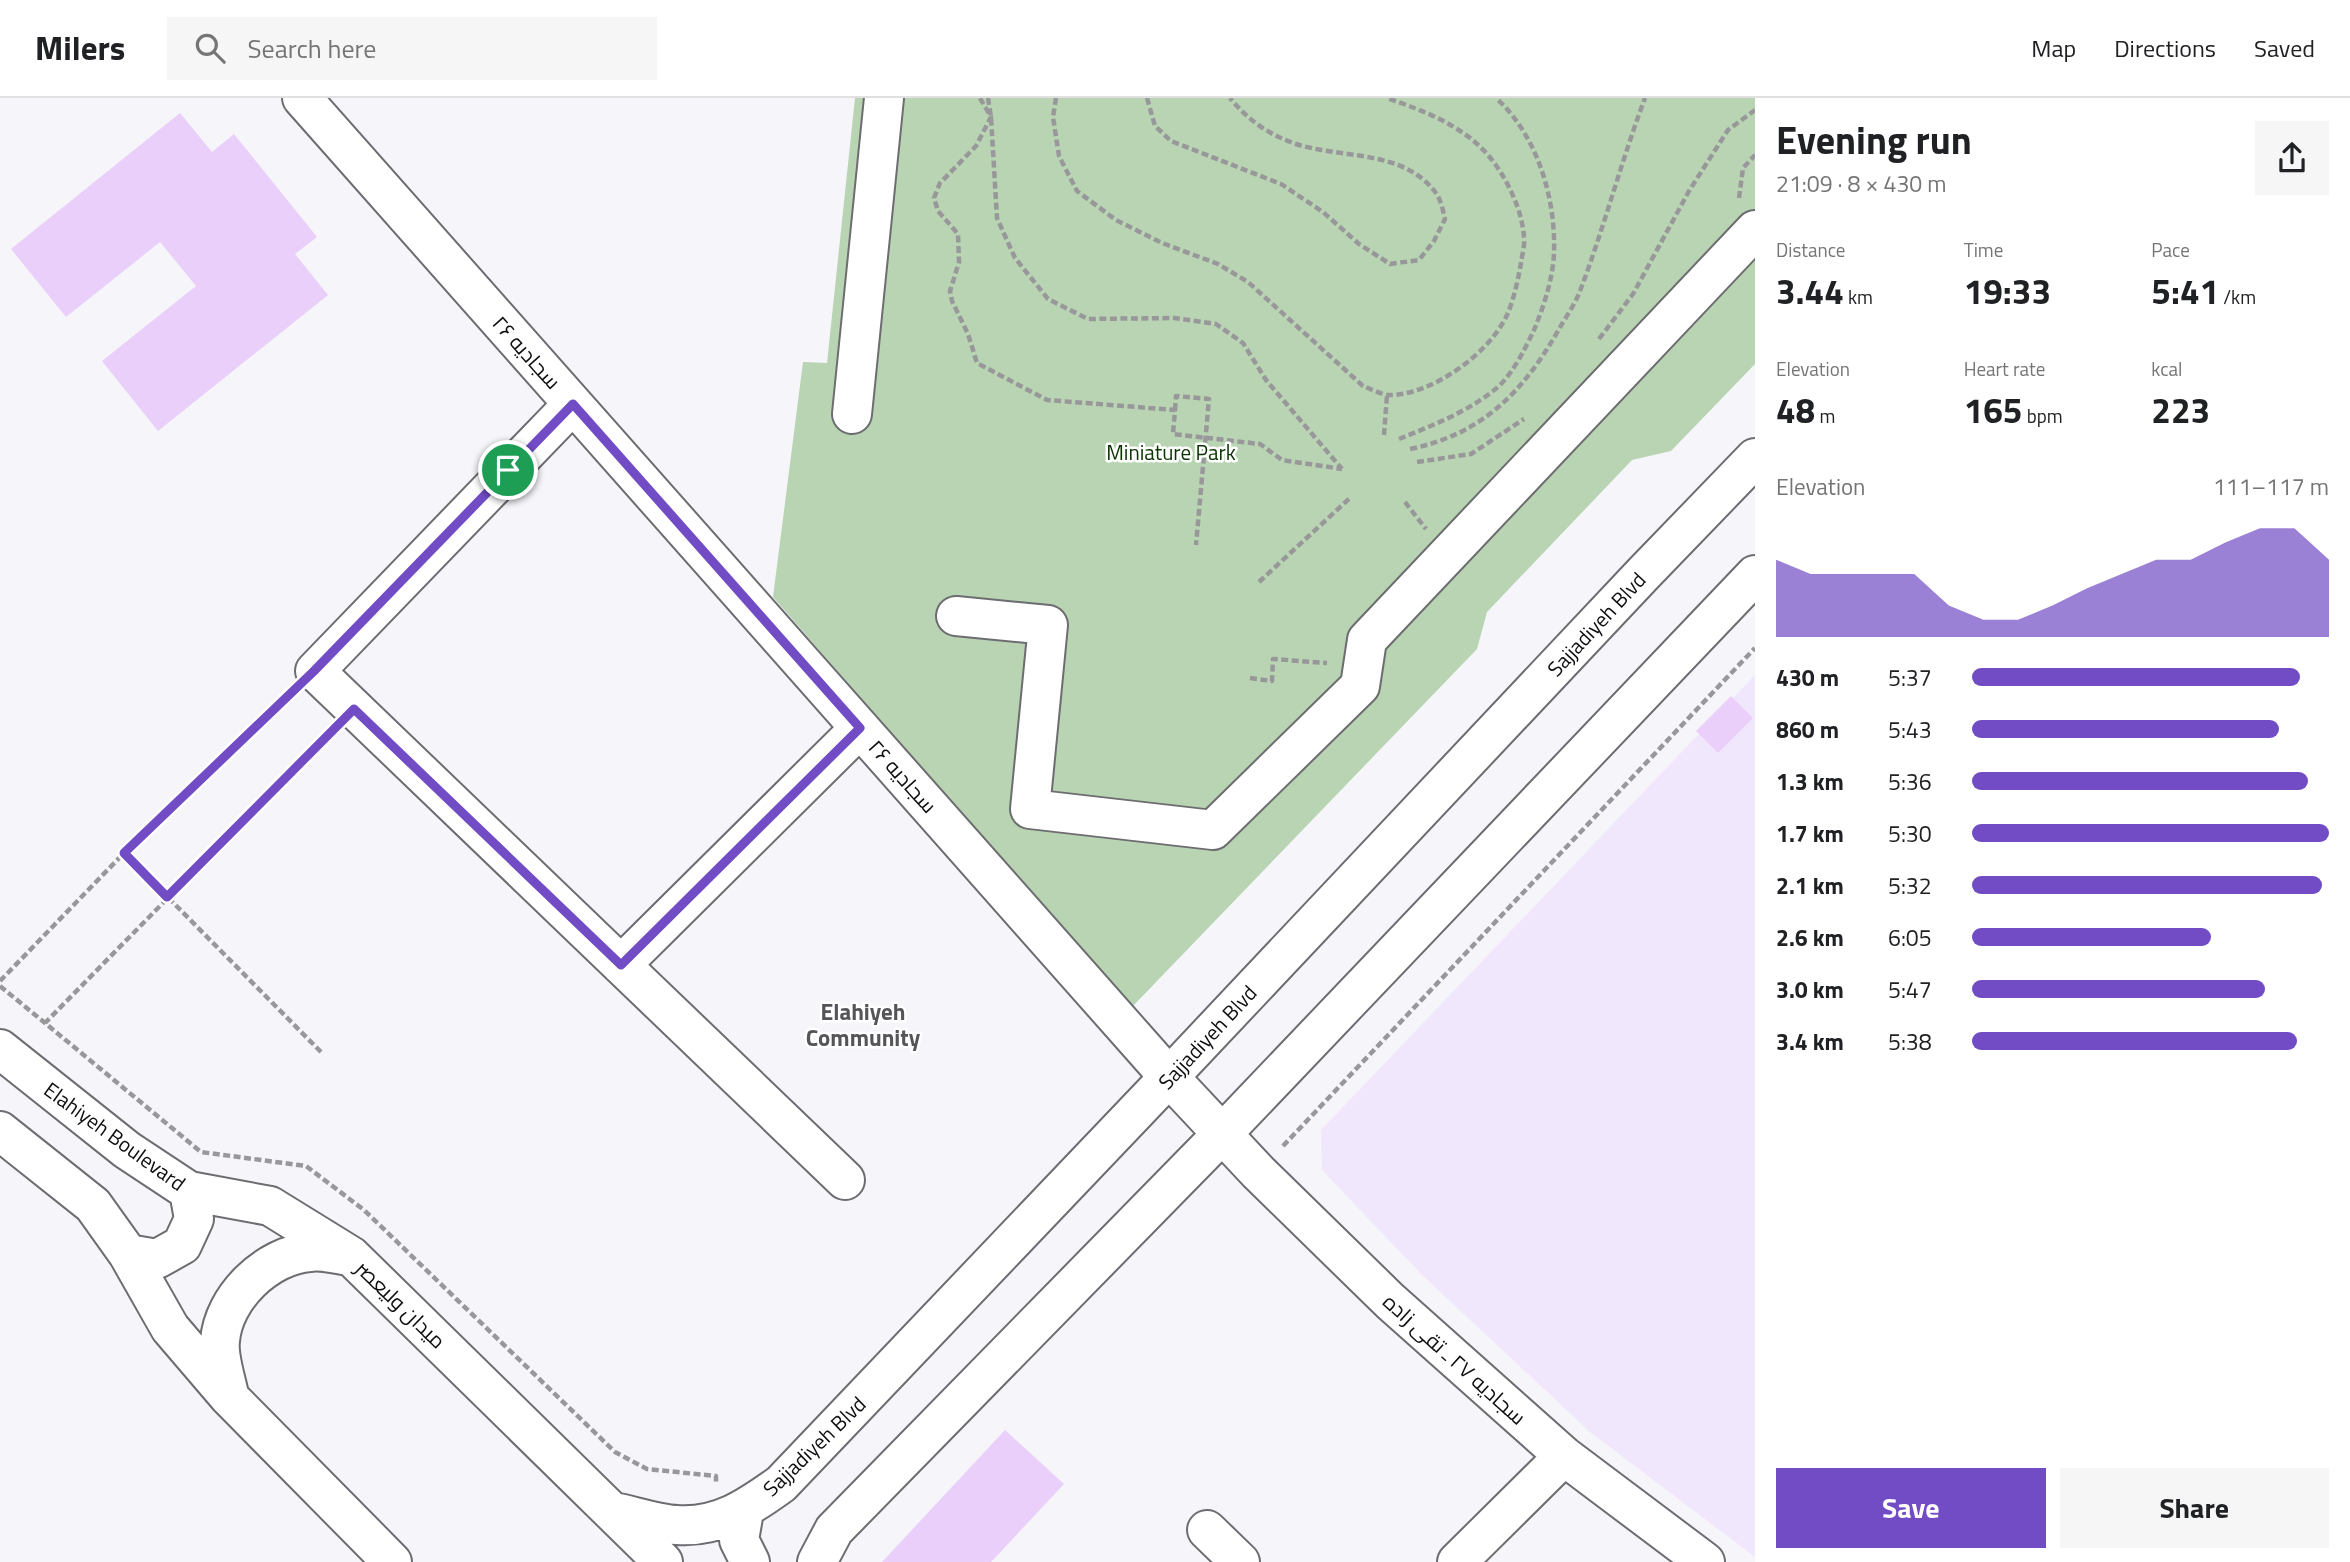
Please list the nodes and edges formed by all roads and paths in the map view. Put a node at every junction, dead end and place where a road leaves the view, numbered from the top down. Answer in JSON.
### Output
{"nodes":[{"id":1,"x":302,"y":98,"type":"edge"},
{"id":2,"x":884,"y":98,"type":"edge"},
{"id":3,"x":980,"y":98,"type":"edge"},
{"id":4,"x":988,"y":98,"type":"edge"},
{"id":5,"x":1056,"y":98,"type":"edge"},
{"id":6,"x":1147,"y":98,"type":"edge"},
{"id":7,"x":1230,"y":98,"type":"edge"},
{"id":8,"x":1387,"y":98,"type":"edge"},
{"id":9,"x":1496,"y":98,"type":"edge"},
{"id":10,"x":1645,"y":98,"type":"edge"},
{"id":11,"x":1755,"y":110,"type":"edge"},
{"id":12,"x":992,"y":117,"type":"junction"},
{"id":13,"x":1755,"y":230,"type":"edge"},
{"id":14,"x":1595,"y":345,"type":"dead end"},
{"id":15,"x":1387,"y":395,"type":"junction"},
{"id":16,"x":573,"y":404,"type":"junction"},
{"id":17,"x":1175,"y":410,"type":"junction"},
{"id":18,"x":852,"y":414,"type":"dead end"},
{"id":19,"x":1526,"y":417,"type":"dead end"},
{"id":20,"x":1384,"y":435,"type":"dead end"},
{"id":21,"x":1206,"y":438,"type":"junction"},
{"id":22,"x":1399,"y":439,"type":"dead end"},
{"id":23,"x":1410,"y":449,"type":"dead end"},
{"id":24,"x":1755,"y":458,"type":"edge"},
{"id":25,"x":1417,"y":462,"type":"dead end"},
{"id":26,"x":1350,"y":497,"type":"dead end"},
{"id":27,"x":1196,"y":545,"type":"dead end"},
{"id":28,"x":1755,"y":575,"type":"edge"},
{"id":29,"x":1259,"y":582,"type":"dead end"},
{"id":30,"x":956,"y":615,"type":"dead end"},
{"id":31,"x":1755,"y":648,"type":"edge"},
{"id":32,"x":1363,"y":665,"type":"junction"},
{"id":33,"x":314,"y":671,"type":"junction"},
{"id":34,"x":1250,"y":678,"type":"dead end"},
{"id":35,"x":354,"y":709,"type":"junction"},
{"id":36,"x":860,"y":728,"type":"junction"},
{"id":37,"x":124,"y":853,"type":"junction"},
{"id":38,"x":167,"y":897,"type":"junction"},
{"id":39,"x":621,"y":965,"type":"junction"},
{"id":40,"x":0,"y":983,"type":"edge"},
{"id":41,"x":45,"y":1023,"type":"junction"},
{"id":42,"x":0,"y":1049,"type":"edge"},
{"id":43,"x":322,"y":1053,"type":"dead end"},
{"id":44,"x":1170,"y":1077,"type":"junction"},
{"id":45,"x":0,"y":1131,"type":"edge"},
{"id":46,"x":1223,"y":1133,"type":"junction"},
{"id":47,"x":1258,"y":1172,"type":"junction"},
{"id":48,"x":845,"y":1180,"type":"dead end"},
{"id":49,"x":189,"y":1191,"type":"junction"},
{"id":50,"x":128,"y":1254,"type":"junction"},
{"id":51,"x":351,"y":1256,"type":"junction"},
{"id":52,"x":229,"y":1397,"type":"junction"},
{"id":53,"x":1564,"y":1456,"type":"junction"},
{"id":54,"x":614,"y":1512,"type":"junction"},
{"id":55,"x":729,"y":1516,"type":"junction"},
{"id":56,"x":1207,"y":1530,"type":"dead end"},
{"id":57,"x":392,"y":1562,"type":"edge"},
{"id":58,"x":663,"y":1562,"type":"edge"},
{"id":59,"x":750,"y":1562,"type":"edge"},
{"id":60,"x":817,"y":1562,"type":"edge"},
{"id":61,"x":1240,"y":1562,"type":"edge"},
{"id":62,"x":1457,"y":1562,"type":"edge"},
{"id":63,"x":1705,"y":1562,"type":"edge"}],
"edges":[{"from":1,"to":16,"type":"street","name":"سجادیه ۲۶"},
{"from":2,"to":18,"type":"street"},
{"from":3,"to":12,"type":"path"},
{"from":4,"to":12,"type":"path"},
{"from":5,"to":15,"type":"path"},
{"from":6,"to":7,"type":"path"},
{"from":8,"to":15,"type":"path"},
{"from":9,"to":22,"type":"path"},
{"from":10,"to":23,"type":"path"},
{"from":11,"to":14,"type":"path"},
{"from":12,"to":17,"type":"path"},
{"from":12,"to":21,"type":"path"},
{"from":13,"to":32,"type":"street"},
{"from":15,"to":20,"type":"path"},
{"from":16,"to":33,"type":"street"},
{"from":16,"to":36,"type":"street","name":"سجادیه ۲۶"},
{"from":17,"to":21,"type":"path"},
{"from":17,"to":21,"type":"path"},
{"from":19,"to":25,"type":"path"},
{"from":21,"to":27,"type":"path"},
{"from":24,"to":44,"type":"street","name":"Sajjadiyeh Blvd"},
{"from":26,"to":29,"type":"path"},
{"from":28,"to":46,"type":"street"},
{"from":30,"to":32,"type":"street"},
{"from":31,"to":47,"type":"path"},
{"from":32,"to":34,"type":"path"},
{"from":33,"to":35,"type":"street"},
{"from":33,"to":37,"type":"path"},
{"from":35,"to":38,"type":"path"},
{"from":35,"to":39,"type":"street"},
{"from":36,"to":39,"type":"street"},
{"from":36,"to":44,"type":"street","name":"سجادیه ۲۶"},
{"from":37,"to":38,"type":"path"},
{"from":37,"to":40,"type":"path"},
{"from":38,"to":41,"type":"path"},
{"from":38,"to":43,"type":"path"},
{"from":39,"to":48,"type":"street"},
{"from":40,"to":41,"type":"path"},
{"from":41,"to":55,"type":"path"},
{"from":42,"to":49,"type":"street","name":"Elahiyeh Boulevard"},
{"from":44,"to":46,"type":"street","name":"سجادیه ۲۶"},
{"from":44,"to":55,"type":"street","name":"Sajjadiyeh Blvd"},
{"from":45,"to":50,"type":"street"},
{"from":46,"to":47,"type":"street","name":"سجادیه ۲۷ ـ تقی زاده"},
{"from":46,"to":60,"type":"street"},
{"from":47,"to":53,"type":"street","name":"سجادیه ۲۷ ـ تقی زاده"},
{"from":49,"to":50,"type":"street"},
{"from":49,"to":51,"type":"street","name":"Elahiyeh Boulevard"},
{"from":50,"to":52,"type":"street"},
{"from":51,"to":52,"type":"street","name":"میدان ولیعصر"},
{"from":51,"to":54,"type":"street","name":"میدان ولیعصر"},
{"from":52,"to":57,"type":"street"},
{"from":53,"to":62,"type":"street"},
{"from":53,"to":63,"type":"street","name":"سجادیه ۲۷ ـ تقی زاده"},
{"from":54,"to":55,"type":"street"},
{"from":54,"to":58,"type":"street","name":"میدان ولیعصر"},
{"from":55,"to":59,"type":"street"},
{"from":56,"to":61,"type":"street"}]}
